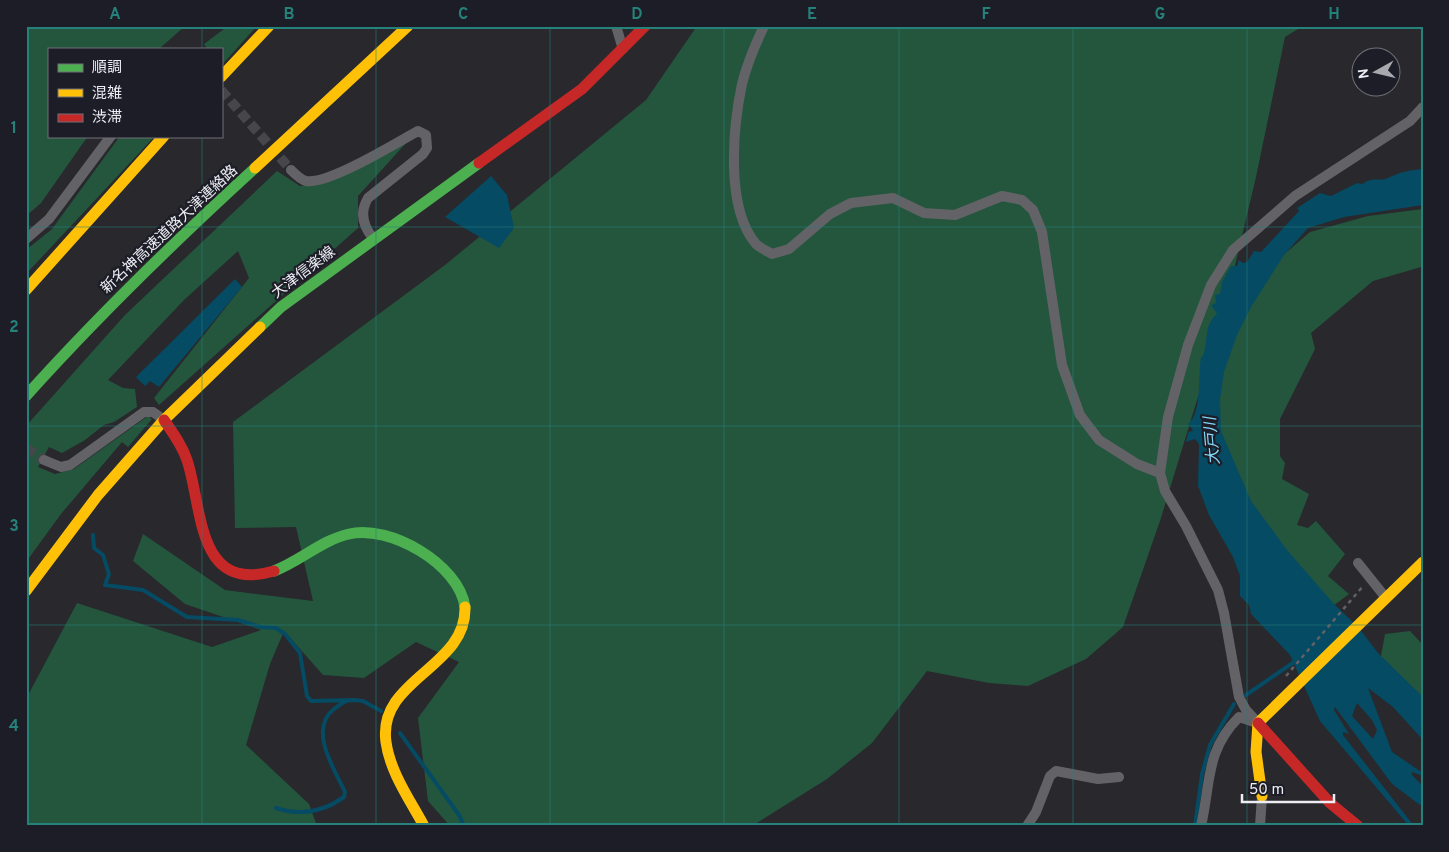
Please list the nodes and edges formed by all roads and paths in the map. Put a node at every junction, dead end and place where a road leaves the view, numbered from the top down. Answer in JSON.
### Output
{"nodes":[{"id":1,"x":269,"y":26,"type":"edge"},
{"id":2,"x":408,"y":26,"type":"edge"},
{"id":3,"x":616,"y":26,"type":"edge"},
{"id":4,"x":645,"y":26,"type":"edge"},
{"id":5,"x":764,"y":26,"type":"edge"},
{"id":6,"x":623,"y":49,"type":"junction"},
{"id":7,"x":222,"y":76,"type":"edge"},
{"id":8,"x":1423,"y":107,"type":"edge"},
{"id":9,"x":110,"y":138,"type":"edge"},
{"id":10,"x":162,"y":138,"type":"edge"},
{"id":11,"x":290,"y":170,"type":"tunnel mouth"},
{"id":12,"x":373,"y":238,"type":"junction"},
{"id":13,"x":26,"y":239,"type":"edge"},
{"id":14,"x":26,"y":290,"type":"edge"},
{"id":15,"x":26,"y":396,"type":"edge"},
{"id":16,"x":164,"y":420,"type":"junction"},
{"id":17,"x":44,"y":460,"type":"tunnel mouth"},
{"id":18,"x":1160,"y":473,"type":"junction"},
{"id":19,"x":1423,"y":562,"type":"edge"},
{"id":20,"x":1358,"y":563,"type":"dead end"},
{"id":21,"x":1370,"y":578,"type":"junction"},
{"id":22,"x":26,"y":591,"type":"edge"},
{"id":23,"x":1386,"y":598,"type":"junction"},
{"id":24,"x":1285,"y":676,"type":"dead end"},
{"id":25,"x":1258,"y":723,"type":"junction"},
{"id":26,"x":1119,"y":776,"type":"dead end"},
{"id":27,"x":1262,"y":796,"type":"joint"},
{"id":28,"x":424,"y":826,"type":"edge"},
{"id":29,"x":1027,"y":826,"type":"edge"},
{"id":30,"x":1201,"y":826,"type":"edge"},
{"id":31,"x":1260,"y":826,"type":"edge"},
{"id":32,"x":1358,"y":826,"type":"edge"}],
"edges":[{"from":1,"to":7,"type":"main road"},
{"from":2,"to":15,"type":"main road","name":"新名神高速道路大津連絡路"},
{"from":3,"to":6,"type":"street"},
{"from":4,"to":6,"type":"main road","name":"大津信楽線"},
{"from":5,"to":18,"type":"street"},
{"from":6,"to":12,"type":"main road","name":"大津信楽線"},
{"from":8,"to":18,"type":"street"},
{"from":9,"to":13,"type":"street"},
{"from":10,"to":14,"type":"main road"},
{"from":11,"to":12,"type":"street"},
{"from":12,"to":16,"type":"main road","name":"大津信楽線"},
{"from":16,"to":17,"type":"street"},
{"from":16,"to":22,"type":"main road","name":"大津信楽線"},
{"from":16,"to":28,"type":"main road"},
{"from":18,"to":25,"type":"street"},
{"from":19,"to":23,"type":"main road"},
{"from":20,"to":21,"type":"street"},
{"from":21,"to":23,"type":"street"},
{"from":21,"to":24,"type":"path"},
{"from":23,"to":25,"type":"main road"},
{"from":25,"to":27,"type":"main road"},
{"from":25,"to":30,"type":"street"},
{"from":25,"to":32,"type":"main road"},
{"from":26,"to":29,"type":"street"},
{"from":27,"to":31,"type":"street"}]}
